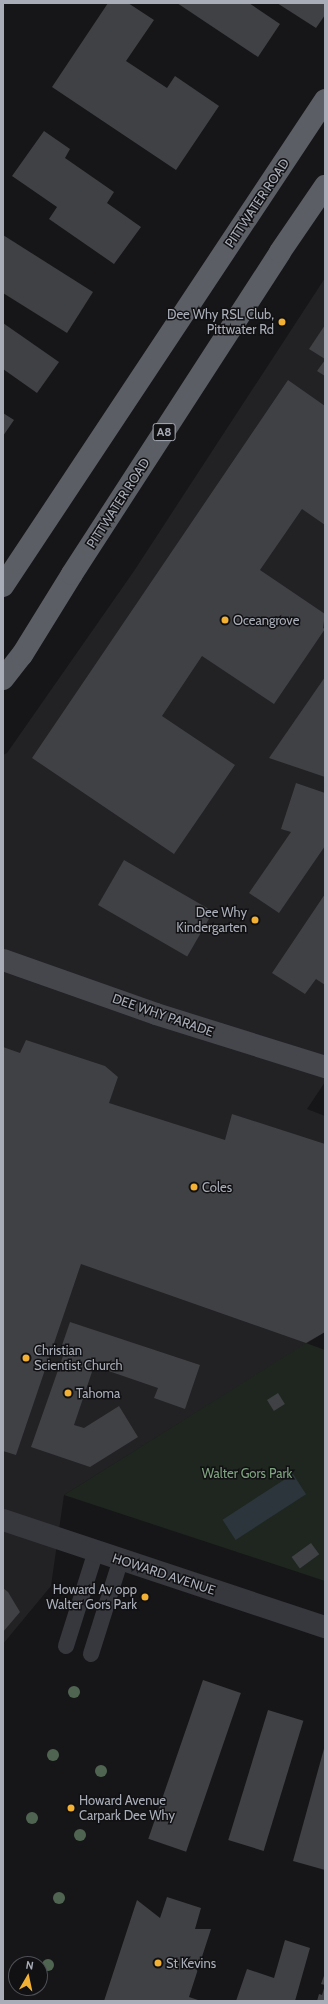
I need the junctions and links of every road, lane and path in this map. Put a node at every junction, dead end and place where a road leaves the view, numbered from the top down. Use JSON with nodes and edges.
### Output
{"nodes":[{"id":1,"x":325,"y":100,"type":"edge"},
{"id":2,"x":325,"y":186,"type":"edge"},
{"id":3,"x":3,"y":586,"type":"edge"},
{"id":4,"x":3,"y":678,"type":"edge"},
{"id":5,"x":3,"y":960,"type":"edge"},
{"id":6,"x":325,"y":1067,"type":"edge"},
{"id":7,"x":3,"y":1520,"type":"edge"},
{"id":8,"x":96,"y":1552,"type":"junction"},
{"id":9,"x":121,"y":1559,"type":"junction"},
{"id":10,"x":325,"y":1627,"type":"edge"},
{"id":11,"x":66,"y":1646,"type":"dead end"},
{"id":12,"x":90,"y":1654,"type":"dead end"}],
"edges":[{"from":1,"to":3,"type":"highway","name":"PITTWATER ROAD"},
{"from":2,"to":4,"type":"highway","name":"PITTWATER ROAD","number":"A8"},
{"from":5,"to":6,"type":"main road","name":"DEE WHY PARADE"},
{"from":7,"to":8,"type":"street","name":"HOWARD AVENUE"},
{"from":8,"to":9,"type":"street","name":"HOWARD AVENUE"},
{"from":8,"to":11,"type":"lane"},
{"from":9,"to":10,"type":"street","name":"HOWARD AVENUE"},
{"from":9,"to":12,"type":"lane"}]}
